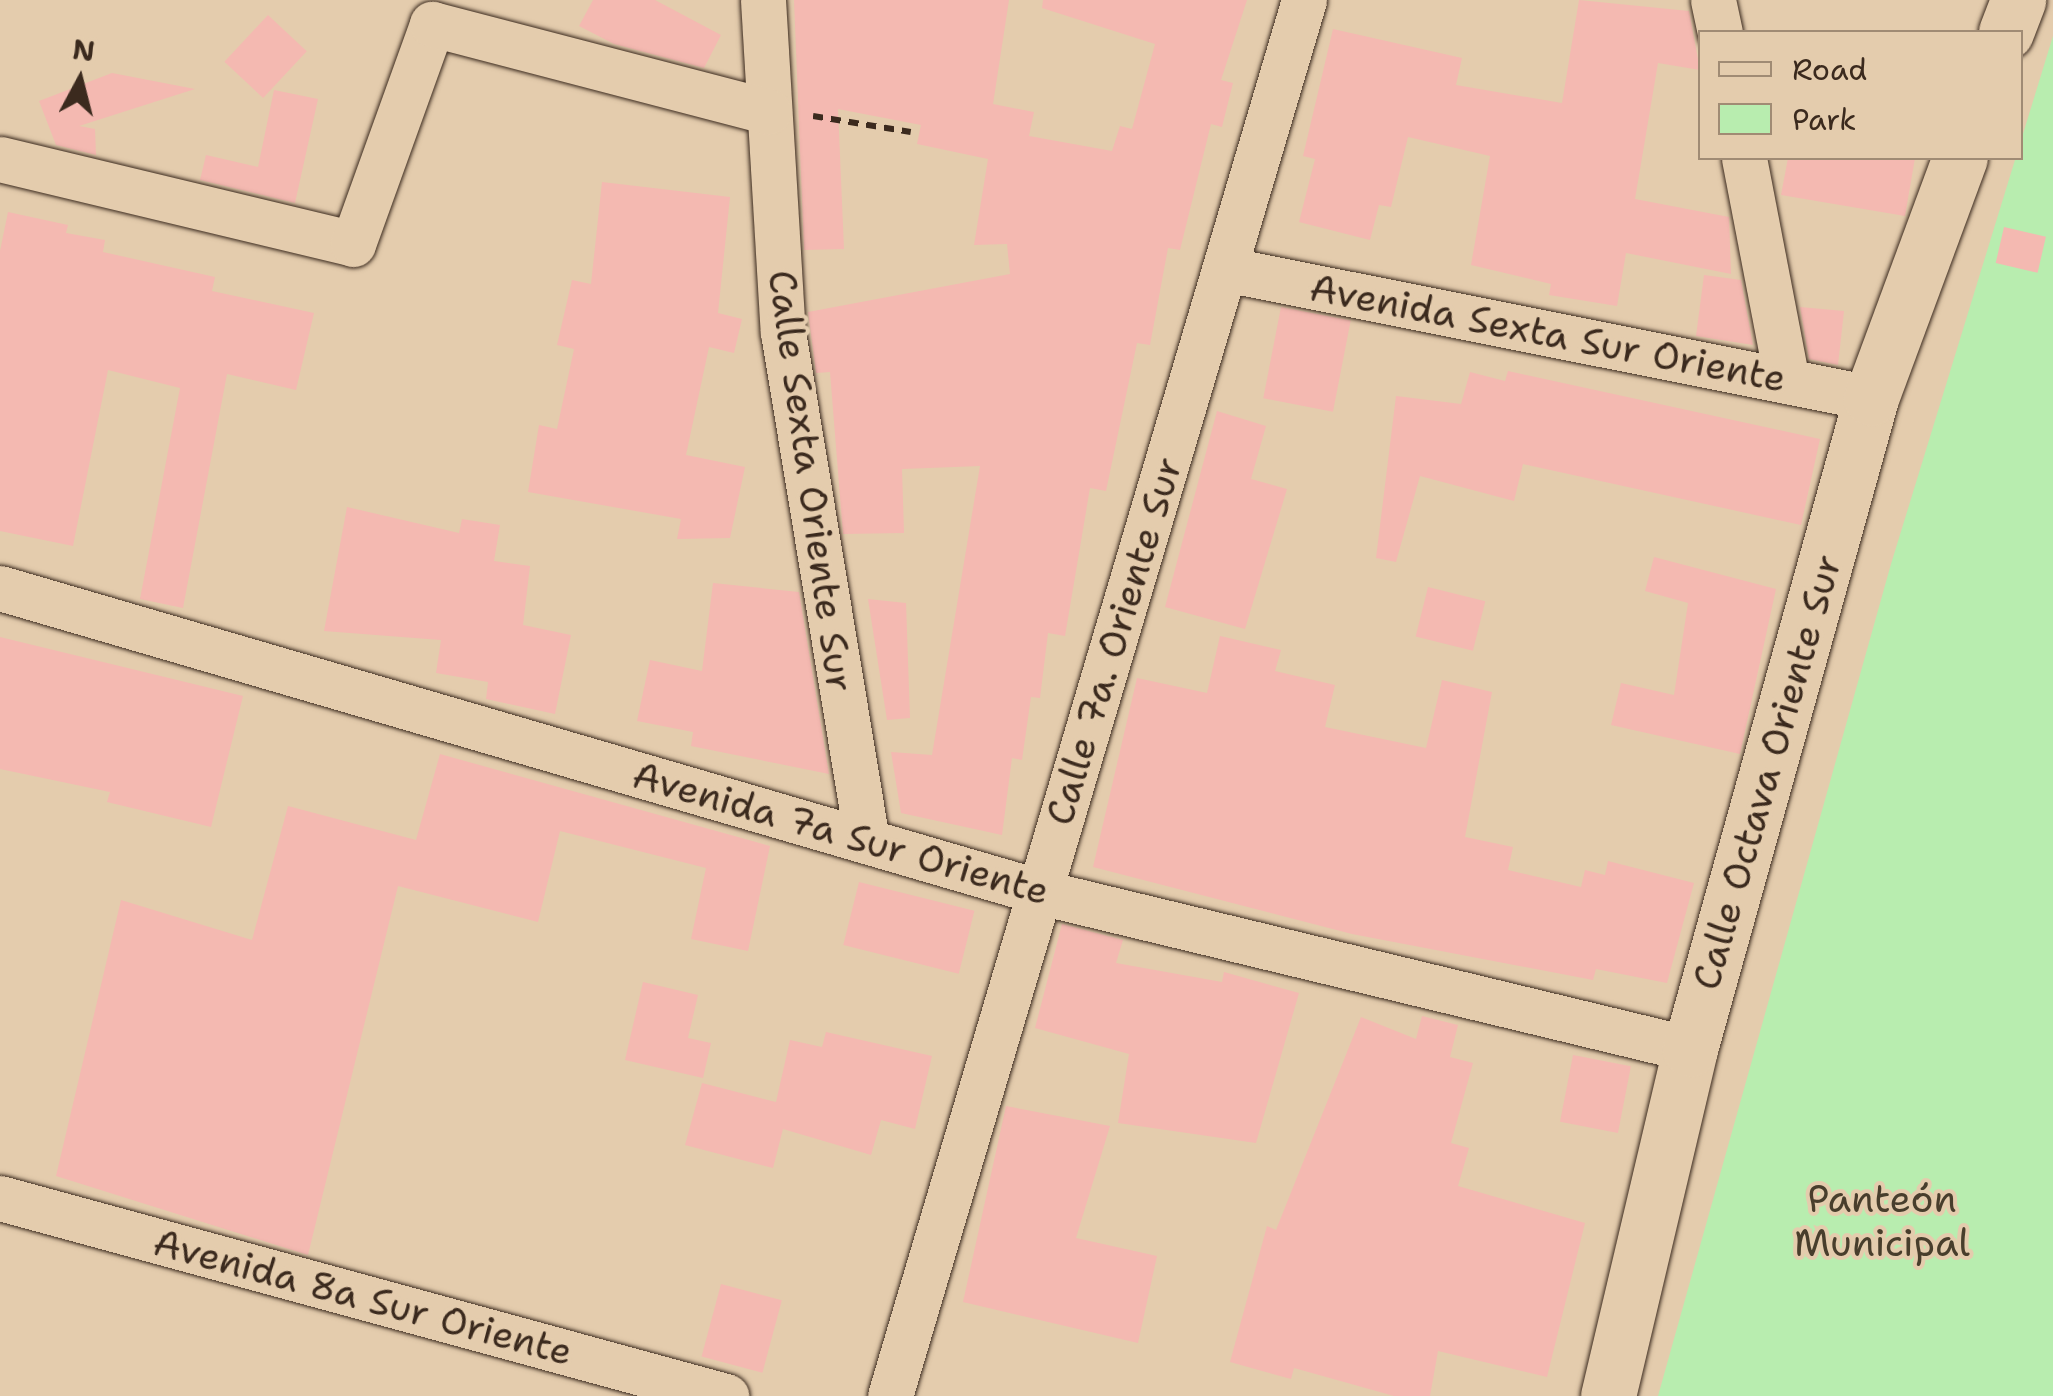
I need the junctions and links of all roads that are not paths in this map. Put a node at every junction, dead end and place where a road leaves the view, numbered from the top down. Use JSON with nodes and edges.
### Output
{"nodes":[{"id":1,"x":763,"y":0,"type":"edge"},
{"id":2,"x":1304,"y":0,"type":"edge"},
{"id":3,"x":1714,"y":0,"type":"edge"},
{"id":4,"x":2018,"y":0,"type":"edge"},
{"id":5,"x":1720,"y":30,"type":"edge"},
{"id":6,"x":2007,"y":30,"type":"edge"},
{"id":7,"x":769,"y":112,"type":"junction"},
{"id":8,"x":0,"y":158,"type":"edge"},
{"id":9,"x":1744,"y":160,"type":"edge"},
{"id":10,"x":1959,"y":160,"type":"edge"},
{"id":11,"x":1225,"y":269,"type":"junction"},
{"id":12,"x":1788,"y":381,"type":"junction"},
{"id":13,"x":1871,"y":398,"type":"junction"},
{"id":14,"x":0,"y":588,"type":"edge"},
{"id":15,"x":867,"y":841,"type":"junction"},
{"id":16,"x":1040,"y":892,"type":"junction"},
{"id":17,"x":1690,"y":1049,"type":"junction"},
{"id":18,"x":0,"y":1198,"type":"edge"},
{"id":19,"x":726,"y":1396,"type":"edge"},
{"id":20,"x":890,"y":1396,"type":"edge"},
{"id":21,"x":1608,"y":1396,"type":"edge"}],
"edges":[{"from":1,"to":7,"type":"street","name":"Calle Sexta Oriente Sur"},
{"from":2,"to":11,"type":"street","name":"Calle 7a. Oriente Sur"},
{"from":3,"to":5,"type":"street"},
{"from":4,"to":6,"type":"street"},
{"from":7,"to":8,"type":"street"},
{"from":7,"to":15,"type":"street","name":"Calle Sexta Oriente Sur"},
{"from":9,"to":12,"type":"street"},
{"from":10,"to":13,"type":"street","name":"Calle Octava Oriente Sur"},
{"from":11,"to":12,"type":"street","name":"Avenida Sexta Sur Oriente"},
{"from":11,"to":16,"type":"street","name":"Calle 7a. Oriente Sur"},
{"from":12,"to":13,"type":"street","name":"Avenida Sexta Sur Oriente"},
{"from":13,"to":17,"type":"street","name":"Calle Octava Oriente Sur"},
{"from":14,"to":15,"type":"street","name":"Avenida 7a Sur Oriente"},
{"from":15,"to":16,"type":"street","name":"Avenida 7a Sur Oriente"},
{"from":16,"to":17,"type":"street","name":"Avenida 7a Sur Oriente"},
{"from":16,"to":20,"type":"street","name":"Calle 7a. Oriente Sur"},
{"from":17,"to":21,"type":"street","name":"Calle Octava Oriente Sur"},
{"from":18,"to":19,"type":"street","name":"Avenida 8a Sur Oriente"}]}
